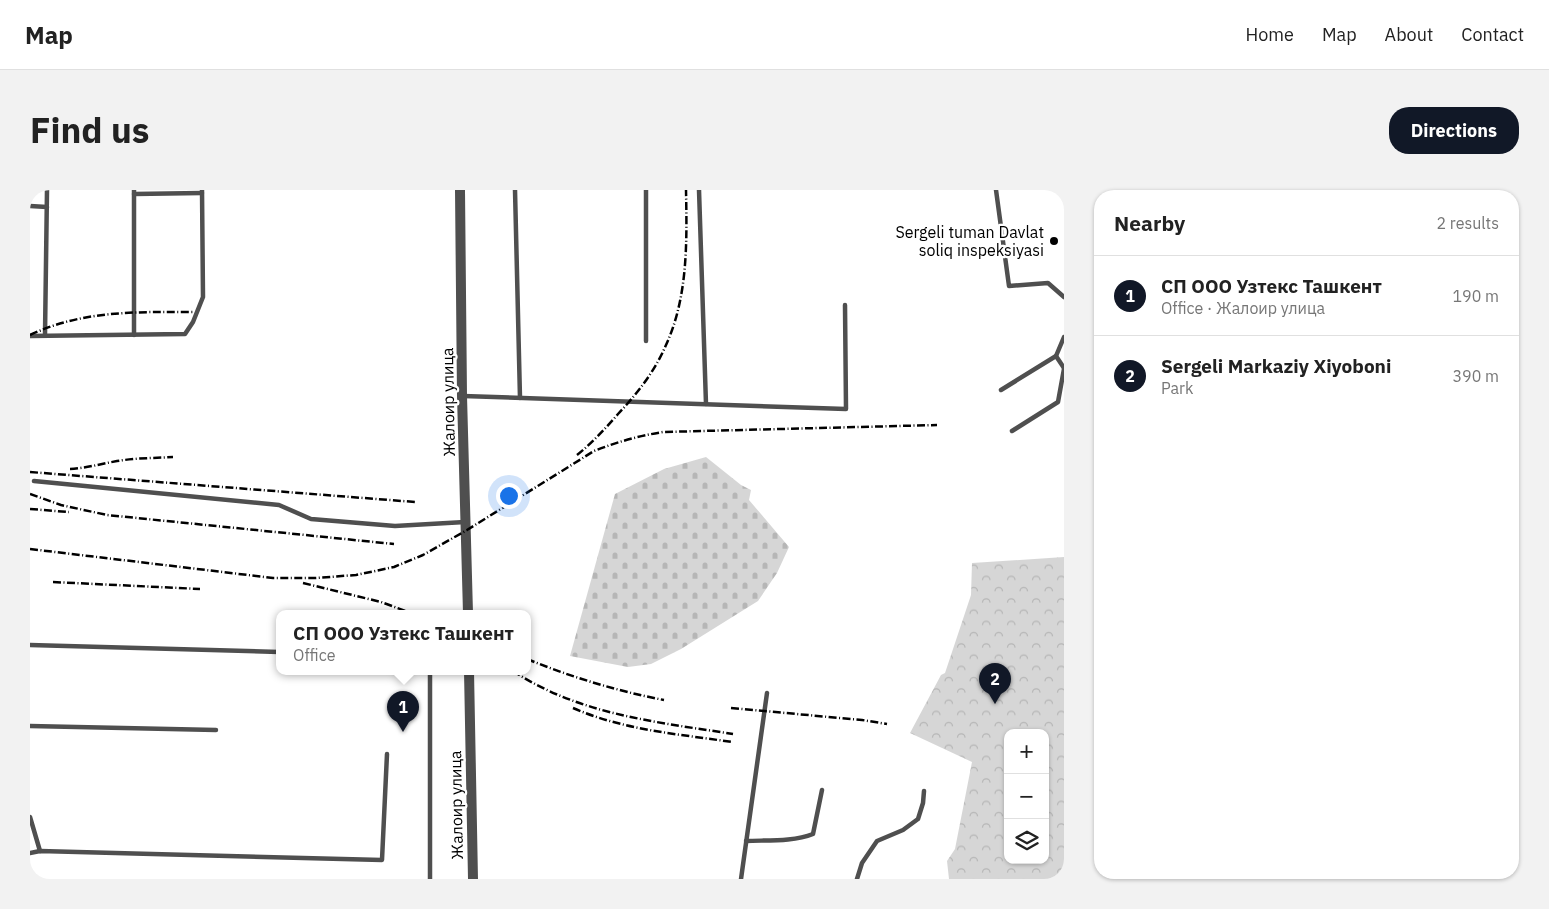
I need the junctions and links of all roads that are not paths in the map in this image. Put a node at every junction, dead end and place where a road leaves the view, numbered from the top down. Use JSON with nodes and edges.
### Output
{"nodes":[{"id":1,"x":47,"y":190,"type":"edge"},
{"id":2,"x":460,"y":190,"type":"edge"},
{"id":3,"x":515,"y":190,"type":"edge"},
{"id":4,"x":646,"y":190,"type":"edge"},
{"id":5,"x":699,"y":190,"type":"edge"},
{"id":6,"x":996,"y":190,"type":"edge"},
{"id":7,"x":202,"y":191,"type":"edge"},
{"id":8,"x":134,"y":192,"type":"edge"},
{"id":9,"x":30,"y":206,"type":"edge"},
{"id":10,"x":47,"y":207,"type":"junction"},
{"id":11,"x":1064,"y":297,"type":"edge"},
{"id":12,"x":845,"y":305,"type":"dead end"},
{"id":13,"x":134,"y":334,"type":"junction"},
{"id":14,"x":45,"y":335,"type":"junction"},
{"id":15,"x":30,"y":336,"type":"edge"},
{"id":16,"x":1064,"y":338,"type":"edge"},
{"id":17,"x":646,"y":340,"type":"dead end"},
{"id":18,"x":1056,"y":356,"type":"junction"},
{"id":19,"x":1064,"y":368,"type":"edge"},
{"id":20,"x":1001,"y":390,"type":"dead end"},
{"id":21,"x":462,"y":396,"type":"junction"},
{"id":22,"x":520,"y":398,"type":"junction"},
{"id":23,"x":706,"y":404,"type":"junction"},
{"id":24,"x":1012,"y":431,"type":"dead end"},
{"id":25,"x":34,"y":481,"type":"dead end"},
{"id":26,"x":466,"y":522,"type":"junction"},
{"id":27,"x":468,"y":610,"type":"edge"},
{"id":28,"x":30,"y":645,"type":"edge"},
{"id":29,"x":276,"y":652,"type":"edge"},
{"id":30,"x":430,"y":675,"type":"edge"},
{"id":31,"x":469,"y":675,"type":"edge"},
{"id":32,"x":767,"y":693,"type":"dead end"},
{"id":33,"x":30,"y":726,"type":"edge"},
{"id":34,"x":216,"y":730,"type":"dead end"},
{"id":35,"x":386,"y":754,"type":"dead end"},
{"id":36,"x":822,"y":790,"type":"dead end"},
{"id":37,"x":924,"y":791,"type":"dead end"},
{"id":38,"x":30,"y":817,"type":"edge"},
{"id":39,"x":746,"y":841,"type":"junction"},
{"id":40,"x":40,"y":851,"type":"junction"},
{"id":41,"x":30,"y":853,"type":"edge"},
{"id":42,"x":430,"y":879,"type":"edge"},
{"id":43,"x":472,"y":879,"type":"edge"},
{"id":44,"x":741,"y":879,"type":"edge"},
{"id":45,"x":857,"y":879,"type":"edge"}],
"edges":[{"from":1,"to":10,"type":"lane"},
{"from":2,"to":21,"type":"street","name":"Жалоир улица"},
{"from":3,"to":22,"type":"lane"},
{"from":4,"to":17,"type":"lane"},
{"from":5,"to":23,"type":"lane"},
{"from":6,"to":11,"type":"lane"},
{"from":7,"to":8,"type":"lane"},
{"from":7,"to":13,"type":"lane"},
{"from":8,"to":13,"type":"lane"},
{"from":9,"to":10,"type":"lane"},
{"from":10,"to":14,"type":"lane"},
{"from":12,"to":23,"type":"lane"},
{"from":13,"to":14,"type":"lane"},
{"from":14,"to":15,"type":"lane"},
{"from":16,"to":18,"type":"lane"},
{"from":18,"to":19,"type":"lane"},
{"from":18,"to":20,"type":"lane"},
{"from":19,"to":24,"type":"lane"},
{"from":21,"to":22,"type":"lane"},
{"from":21,"to":26,"type":"street","name":"Жалоир улица"},
{"from":22,"to":23,"type":"lane"},
{"from":25,"to":26,"type":"lane"},
{"from":26,"to":27,"type":"street","name":"Жалоир улица"},
{"from":28,"to":29,"type":"lane"},
{"from":30,"to":42,"type":"lane"},
{"from":31,"to":43,"type":"street","name":"Жалоир улица"},
{"from":32,"to":39,"type":"lane"},
{"from":33,"to":34,"type":"lane"},
{"from":35,"to":40,"type":"lane"},
{"from":36,"to":39,"type":"lane"},
{"from":37,"to":45,"type":"lane"},
{"from":38,"to":40,"type":"lane"},
{"from":39,"to":44,"type":"lane"},
{"from":40,"to":41,"type":"lane"}]}
